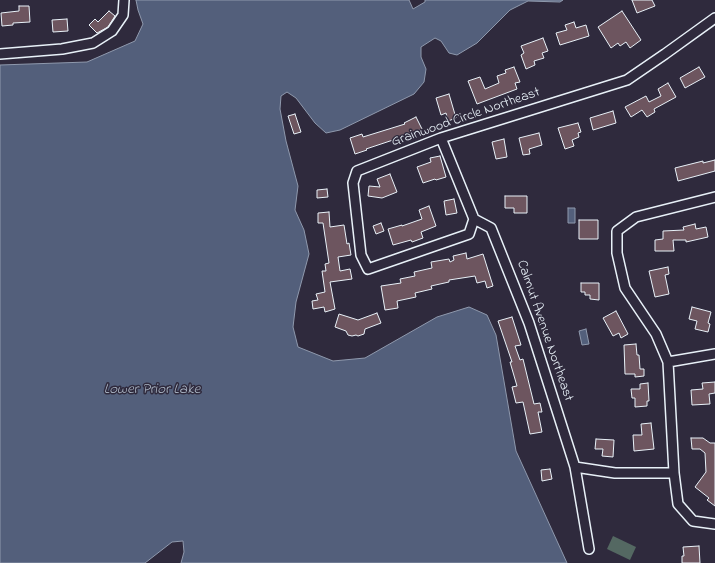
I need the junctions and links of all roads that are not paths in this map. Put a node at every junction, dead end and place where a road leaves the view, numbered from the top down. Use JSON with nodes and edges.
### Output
{"nodes":[{"id":1,"x":124,"y":0,"type":"edge"},
{"id":2,"x":715,"y":18,"type":"edge"},
{"id":3,"x":0,"y":54,"type":"edge"},
{"id":4,"x":441,"y":138,"type":"junction"},
{"id":5,"x":715,"y":197,"type":"edge"},
{"id":6,"x":474,"y":219,"type":"junction"},
{"id":7,"x":715,"y":354,"type":"edge"},
{"id":8,"x":668,"y":362,"type":"junction"},
{"id":9,"x":575,"y":467,"type":"junction"},
{"id":10,"x":674,"y":473,"type":"junction"},
{"id":11,"x":715,"y":524,"type":"edge"},
{"id":12,"x":589,"y":549,"type":"dead end"}],
"edges":[{"from":1,"to":3,"type":"street"},
{"from":2,"to":4,"type":"street","name":"Grainwood Circle Northeast"},
{"from":4,"to":6,"type":"street"},
{"from":4,"to":6,"type":"street","name":"Grainwood Circle Northeast"},
{"from":5,"to":8,"type":"street"},
{"from":6,"to":9,"type":"street","name":"Calmut Avenue Northeast"},
{"from":7,"to":8,"type":"street"},
{"from":8,"to":10,"type":"street"},
{"from":9,"to":10,"type":"street"},
{"from":9,"to":12,"type":"street","name":"Calmut Avenue Northeast"},
{"from":10,"to":11,"type":"street"}]}
